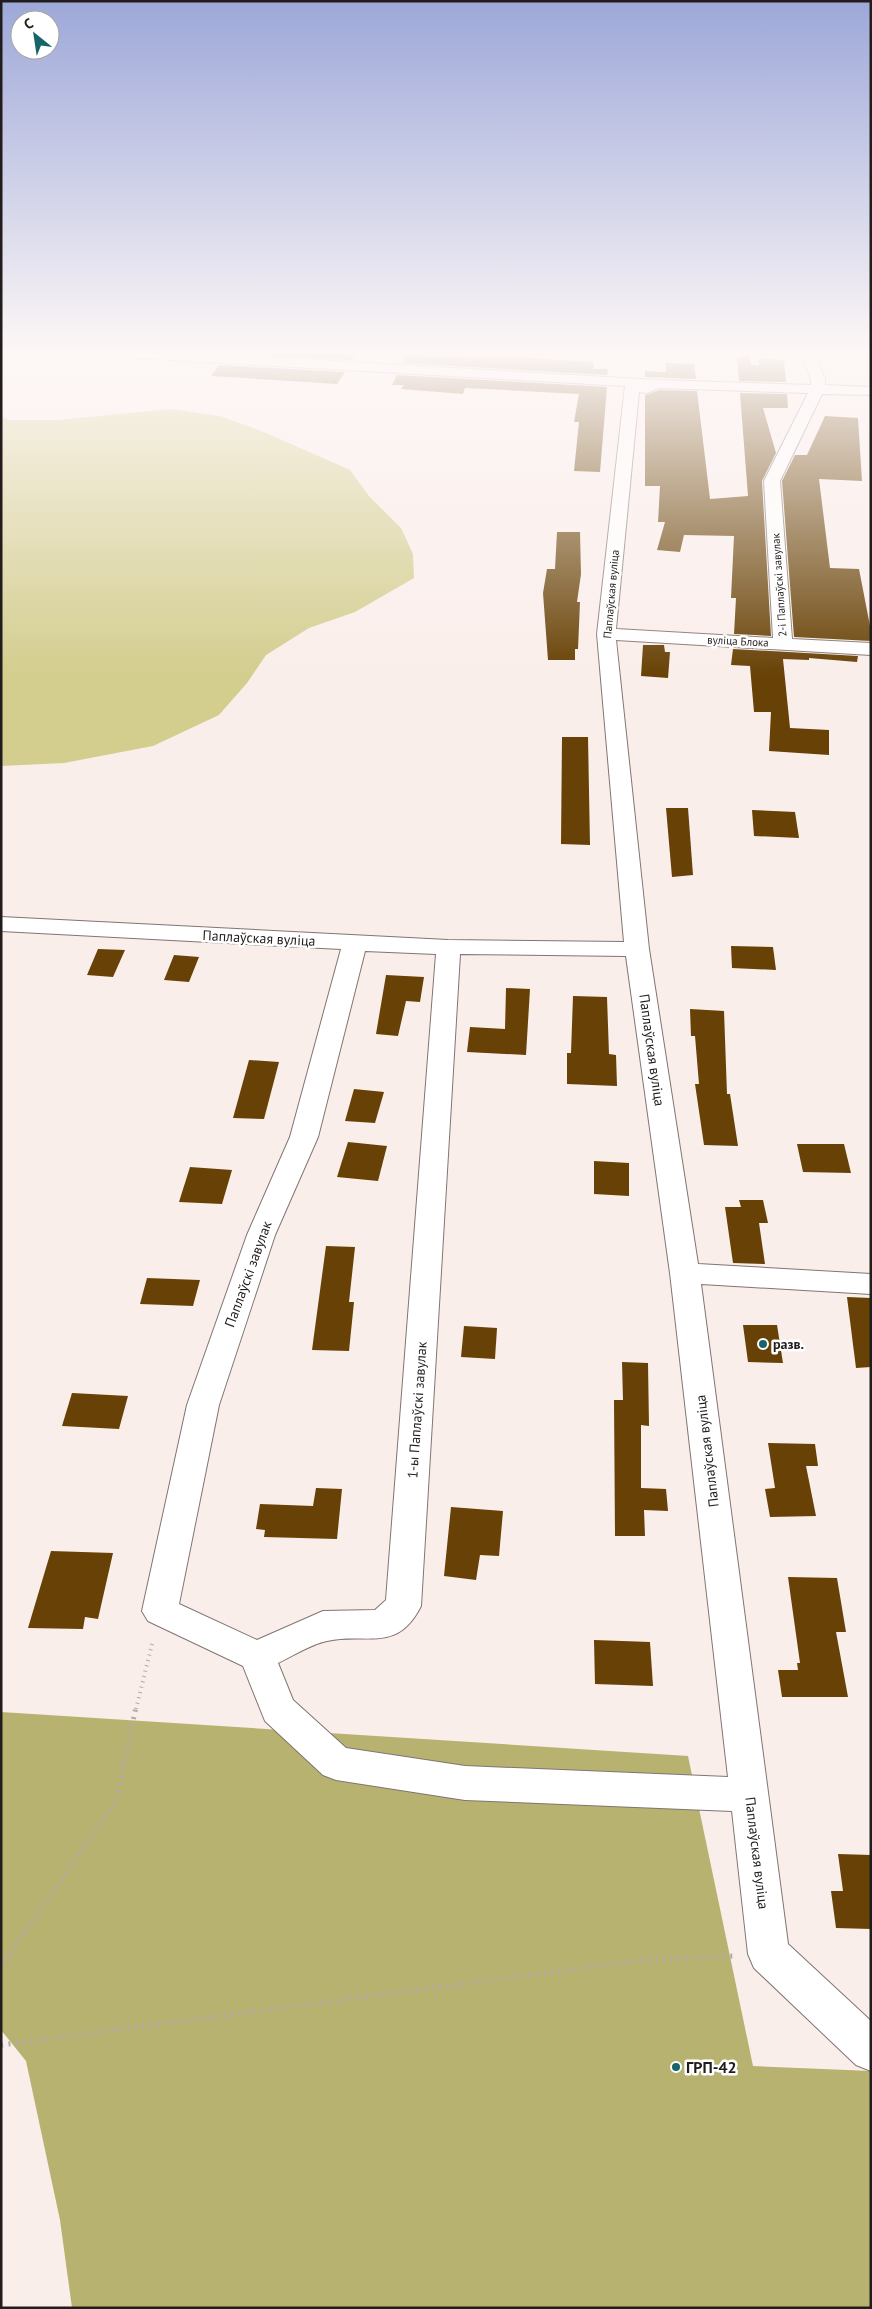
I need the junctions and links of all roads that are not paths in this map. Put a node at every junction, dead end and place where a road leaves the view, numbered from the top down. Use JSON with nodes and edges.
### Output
{"nodes":[{"id":1,"x":624,"y":461,"type":"edge"},
{"id":2,"x":782,"y":461,"type":"edge"},
{"id":3,"x":606,"y":634,"type":"junction"},
{"id":4,"x":783,"y":643,"type":"junction"},
{"id":5,"x":871,"y":649,"type":"edge"},
{"id":6,"x":1,"y":924,"type":"edge"},
{"id":7,"x":355,"y":943,"type":"junction"},
{"id":8,"x":448,"y":946,"type":"junction"},
{"id":9,"x":637,"y":949,"type":"junction"},
{"id":10,"x":685,"y":1273,"type":"junction"},
{"id":11,"x":871,"y":1284,"type":"edge"},
{"id":12,"x":257,"y":1656,"type":"junction"},
{"id":13,"x":749,"y":1794,"type":"junction"},
{"id":14,"x":871,"y":2050,"type":"edge"}],
"edges":[{"from":1,"to":3,"type":"street","name":"Паплаўская вуліца"},
{"from":2,"to":4,"type":"street","name":"2-і Паплаўскі завулак"},
{"from":3,"to":4,"type":"street","name":"вуліца Блока"},
{"from":3,"to":9,"type":"street","name":"Паплаўская вуліца"},
{"from":4,"to":5,"type":"street","name":"вуліца Блока"},
{"from":6,"to":7,"type":"street","name":"Паплаўская вуліца"},
{"from":7,"to":8,"type":"street","name":"Паплаўская вуліца"},
{"from":7,"to":12,"type":"street","name":"Паплаўскі завулак"},
{"from":8,"to":9,"type":"street","name":"Паплаўская вуліца"},
{"from":8,"to":12,"type":"street","name":"1-ы Паплаўскі завулак"},
{"from":9,"to":10,"type":"street","name":"Паплаўская вуліца"},
{"from":10,"to":11,"type":"street"},
{"from":10,"to":13,"type":"street","name":"Паплаўская вуліца"},
{"from":12,"to":13,"type":"street"},
{"from":13,"to":14,"type":"street","name":"Паплаўская вуліца"}]}
